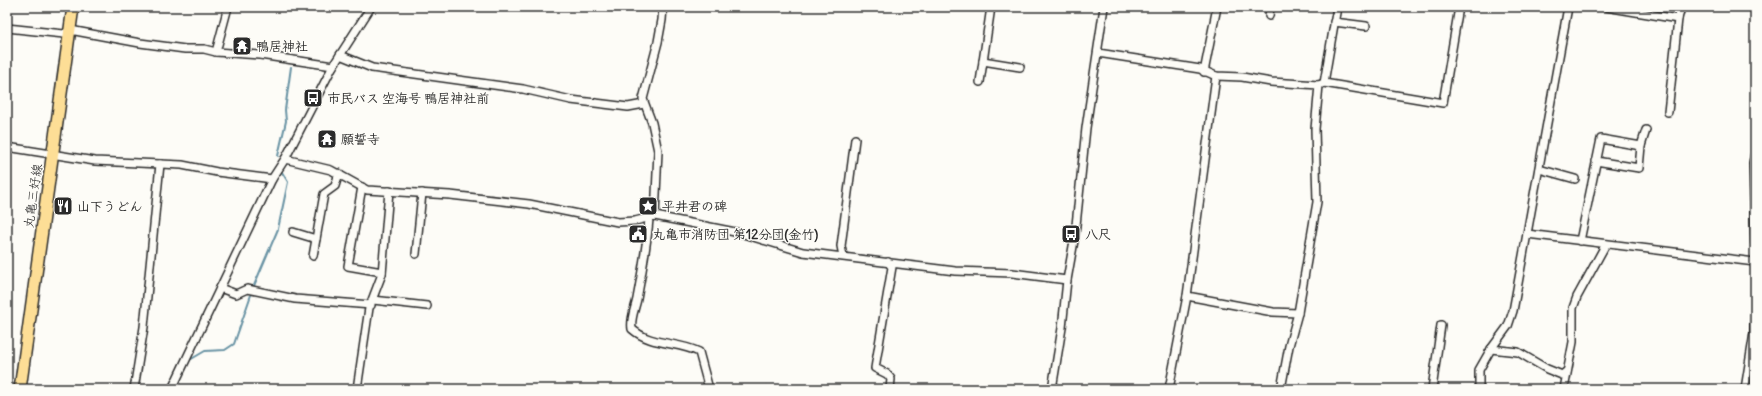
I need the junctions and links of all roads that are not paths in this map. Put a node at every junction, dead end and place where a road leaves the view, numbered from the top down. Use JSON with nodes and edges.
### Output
{"nodes":[{"id":1,"x":73,"y":7,"type":"edge"},
{"id":2,"x":228,"y":7,"type":"edge"},
{"id":3,"x":371,"y":7,"type":"edge"},
{"id":4,"x":663,"y":7,"type":"edge"},
{"id":5,"x":992,"y":7,"type":"edge"},
{"id":6,"x":1104,"y":7,"type":"edge"},
{"id":7,"x":1217,"y":7,"type":"edge"},
{"id":8,"x":1270,"y":7,"type":"edge"},
{"id":9,"x":1337,"y":7,"type":"edge"},
{"id":10,"x":1459,"y":7,"type":"edge"},
{"id":11,"x":1568,"y":7,"type":"edge"},
{"id":12,"x":1606,"y":7,"type":"edge"},
{"id":13,"x":1681,"y":7,"type":"edge"},
{"id":14,"x":1269,"y":16,"type":"dead end"},
{"id":15,"x":1678,"y":19,"type":"junction"},
{"id":16,"x":1334,"y":22,"type":"junction"},
{"id":17,"x":1366,"y":26,"type":"dead end"},
{"id":18,"x":7,"y":28,"type":"edge"},
{"id":19,"x":70,"y":30,"type":"junction"},
{"id":20,"x":216,"y":52,"type":"junction"},
{"id":21,"x":1098,"y":53,"type":"junction"},
{"id":22,"x":340,"y":55,"type":"junction"},
{"id":23,"x":983,"y":61,"type":"junction"},
{"id":24,"x":333,"y":66,"type":"junction"},
{"id":25,"x":1020,"y":67,"type":"dead end"},
{"id":26,"x":1204,"y":72,"type":"junction"},
{"id":27,"x":1216,"y":76,"type":"junction"},
{"id":28,"x":980,"y":82,"type":"dead end"},
{"id":29,"x":1321,"y":84,"type":"junction"},
{"id":30,"x":644,"y":104,"type":"junction"},
{"id":31,"x":1668,"y":112,"type":"dead end"},
{"id":32,"x":1646,"y":130,"type":"dead end"},
{"id":33,"x":854,"y":138,"type":"dead end"},
{"id":34,"x":1641,"y":146,"type":"junction"},
{"id":35,"x":7,"y":147,"type":"edge"},
{"id":36,"x":1755,"y":153,"type":"edge"},
{"id":37,"x":52,"y":155,"type":"junction"},
{"id":38,"x":285,"y":159,"type":"junction"},
{"id":39,"x":1596,"y":162,"type":"junction"},
{"id":40,"x":160,"y":164,"type":"junction"},
{"id":41,"x":1539,"y":169,"type":"junction"},
{"id":42,"x":339,"y":174,"type":"junction"},
{"id":43,"x":272,"y":179,"type":"junction"},
{"id":44,"x":1575,"y":179,"type":"dead end"},
{"id":45,"x":362,"y":187,"type":"junction"},
{"id":46,"x":389,"y":191,"type":"junction"},
{"id":47,"x":422,"y":194,"type":"junction"},
{"id":48,"x":652,"y":218,"type":"junction"},
{"id":49,"x":293,"y":232,"type":"dead end"},
{"id":50,"x":1527,"y":234,"type":"junction"},
{"id":51,"x":316,"y":239,"type":"junction"},
{"id":52,"x":1580,"y":241,"type":"junction"},
{"id":53,"x":1755,"y":242,"type":"edge"},
{"id":54,"x":1606,"y":244,"type":"junction"},
{"id":55,"x":416,"y":254,"type":"dead end"},
{"id":56,"x":313,"y":256,"type":"dead end"},
{"id":57,"x":843,"y":256,"type":"junction"},
{"id":58,"x":888,"y":262,"type":"junction"},
{"id":59,"x":1755,"y":262,"type":"edge"},
{"id":60,"x":382,"y":272,"type":"junction"},
{"id":61,"x":1067,"y":280,"type":"junction"},
{"id":62,"x":220,"y":288,"type":"junction"},
{"id":63,"x":1187,"y":296,"type":"junction"},
{"id":64,"x":1755,"y":299,"type":"edge"},
{"id":65,"x":372,"y":302,"type":"junction"},
{"id":66,"x":427,"y":306,"type":"dead end"},
{"id":67,"x":1298,"y":313,"type":"junction"},
{"id":68,"x":1441,"y":325,"type":"dead end"},
{"id":69,"x":1491,"y":349,"type":"junction"},
{"id":70,"x":1567,"y":371,"type":"junction"},
{"id":71,"x":20,"y":389,"type":"edge"},
{"id":72,"x":134,"y":389,"type":"edge"},
{"id":73,"x":172,"y":389,"type":"edge"},
{"id":74,"x":357,"y":389,"type":"edge"},
{"id":75,"x":709,"y":389,"type":"edge"},
{"id":76,"x":890,"y":389,"type":"edge"},
{"id":77,"x":1052,"y":389,"type":"edge"},
{"id":78,"x":1168,"y":389,"type":"edge"},
{"id":79,"x":1281,"y":389,"type":"edge"},
{"id":80,"x":1432,"y":389,"type":"edge"},
{"id":81,"x":1479,"y":389,"type":"edge"},
{"id":82,"x":1564,"y":389,"type":"edge"},
{"id":83,"x":1745,"y":389,"type":"edge"}],
"edges":[{"from":1,"to":19,"type":"main road","name":"丸亀三好線"},
{"from":2,"to":20,"type":"street"},
{"from":3,"to":22,"type":"street"},
{"from":4,"to":30,"type":"street"},
{"from":5,"to":23,"type":"street"},
{"from":6,"to":21,"type":"street"},
{"from":7,"to":26,"type":"street"},
{"from":8,"to":14,"type":"street"},
{"from":9,"to":16,"type":"street"},
{"from":10,"to":29,"type":"street"},
{"from":11,"to":41,"type":"street"},
{"from":12,"to":15,"type":"street"},
{"from":13,"to":15,"type":"street"},
{"from":15,"to":31,"type":"street"},
{"from":16,"to":17,"type":"street"},
{"from":16,"to":29,"type":"street"},
{"from":18,"to":19,"type":"street"},
{"from":19,"to":20,"type":"street"},
{"from":19,"to":37,"type":"main road","name":"丸亀三好線"},
{"from":20,"to":24,"type":"street"},
{"from":21,"to":26,"type":"street"},
{"from":21,"to":61,"type":"street"},
{"from":22,"to":24,"type":"street"},
{"from":22,"to":30,"type":"street"},
{"from":23,"to":25,"type":"street"},
{"from":23,"to":28,"type":"street"},
{"from":24,"to":38,"type":"street"},
{"from":26,"to":27,"type":"street"},
{"from":27,"to":29,"type":"street"},
{"from":27,"to":63,"type":"street"},
{"from":29,"to":67,"type":"street"},
{"from":30,"to":48,"type":"street"},
{"from":32,"to":34,"type":"street"},
{"from":33,"to":57,"type":"street"},
{"from":34,"to":39,"type":"street"},
{"from":34,"to":39,"type":"street"},
{"from":35,"to":37,"type":"street"},
{"from":36,"to":53,"type":"street"},
{"from":37,"to":40,"type":"street"},
{"from":37,"to":71,"type":"main road","name":"丸亀三好線"},
{"from":38,"to":42,"type":"street"},
{"from":38,"to":43,"type":"street"},
{"from":39,"to":52,"type":"street"},
{"from":40,"to":43,"type":"street"},
{"from":40,"to":72,"type":"street"},
{"from":41,"to":44,"type":"street"},
{"from":41,"to":50,"type":"street"},
{"from":42,"to":45,"type":"street"},
{"from":42,"to":51,"type":"street"},
{"from":43,"to":62,"type":"street"},
{"from":45,"to":46,"type":"street"},
{"from":45,"to":60,"type":"street"},
{"from":46,"to":47,"type":"street"},
{"from":46,"to":60,"type":"street"},
{"from":47,"to":48,"type":"street"},
{"from":47,"to":55,"type":"street"},
{"from":48,"to":57,"type":"street"},
{"from":48,"to":75,"type":"street"},
{"from":49,"to":51,"type":"street"},
{"from":50,"to":52,"type":"street"},
{"from":50,"to":69,"type":"street"},
{"from":51,"to":56,"type":"street"},
{"from":52,"to":54,"type":"street"},
{"from":54,"to":59,"type":"street"},
{"from":54,"to":70,"type":"street"},
{"from":57,"to":58,"type":"street"},
{"from":58,"to":61,"type":"street"},
{"from":58,"to":76,"type":"street"},
{"from":60,"to":65,"type":"street"},
{"from":61,"to":77,"type":"street"},
{"from":62,"to":65,"type":"street"},
{"from":62,"to":73,"type":"street"},
{"from":63,"to":67,"type":"street"},
{"from":63,"to":78,"type":"street"},
{"from":64,"to":83,"type":"street"},
{"from":65,"to":66,"type":"street"},
{"from":65,"to":74,"type":"street"},
{"from":67,"to":79,"type":"street"},
{"from":68,"to":80,"type":"street"},
{"from":69,"to":70,"type":"street"},
{"from":69,"to":81,"type":"street"},
{"from":70,"to":82,"type":"street"}]}
